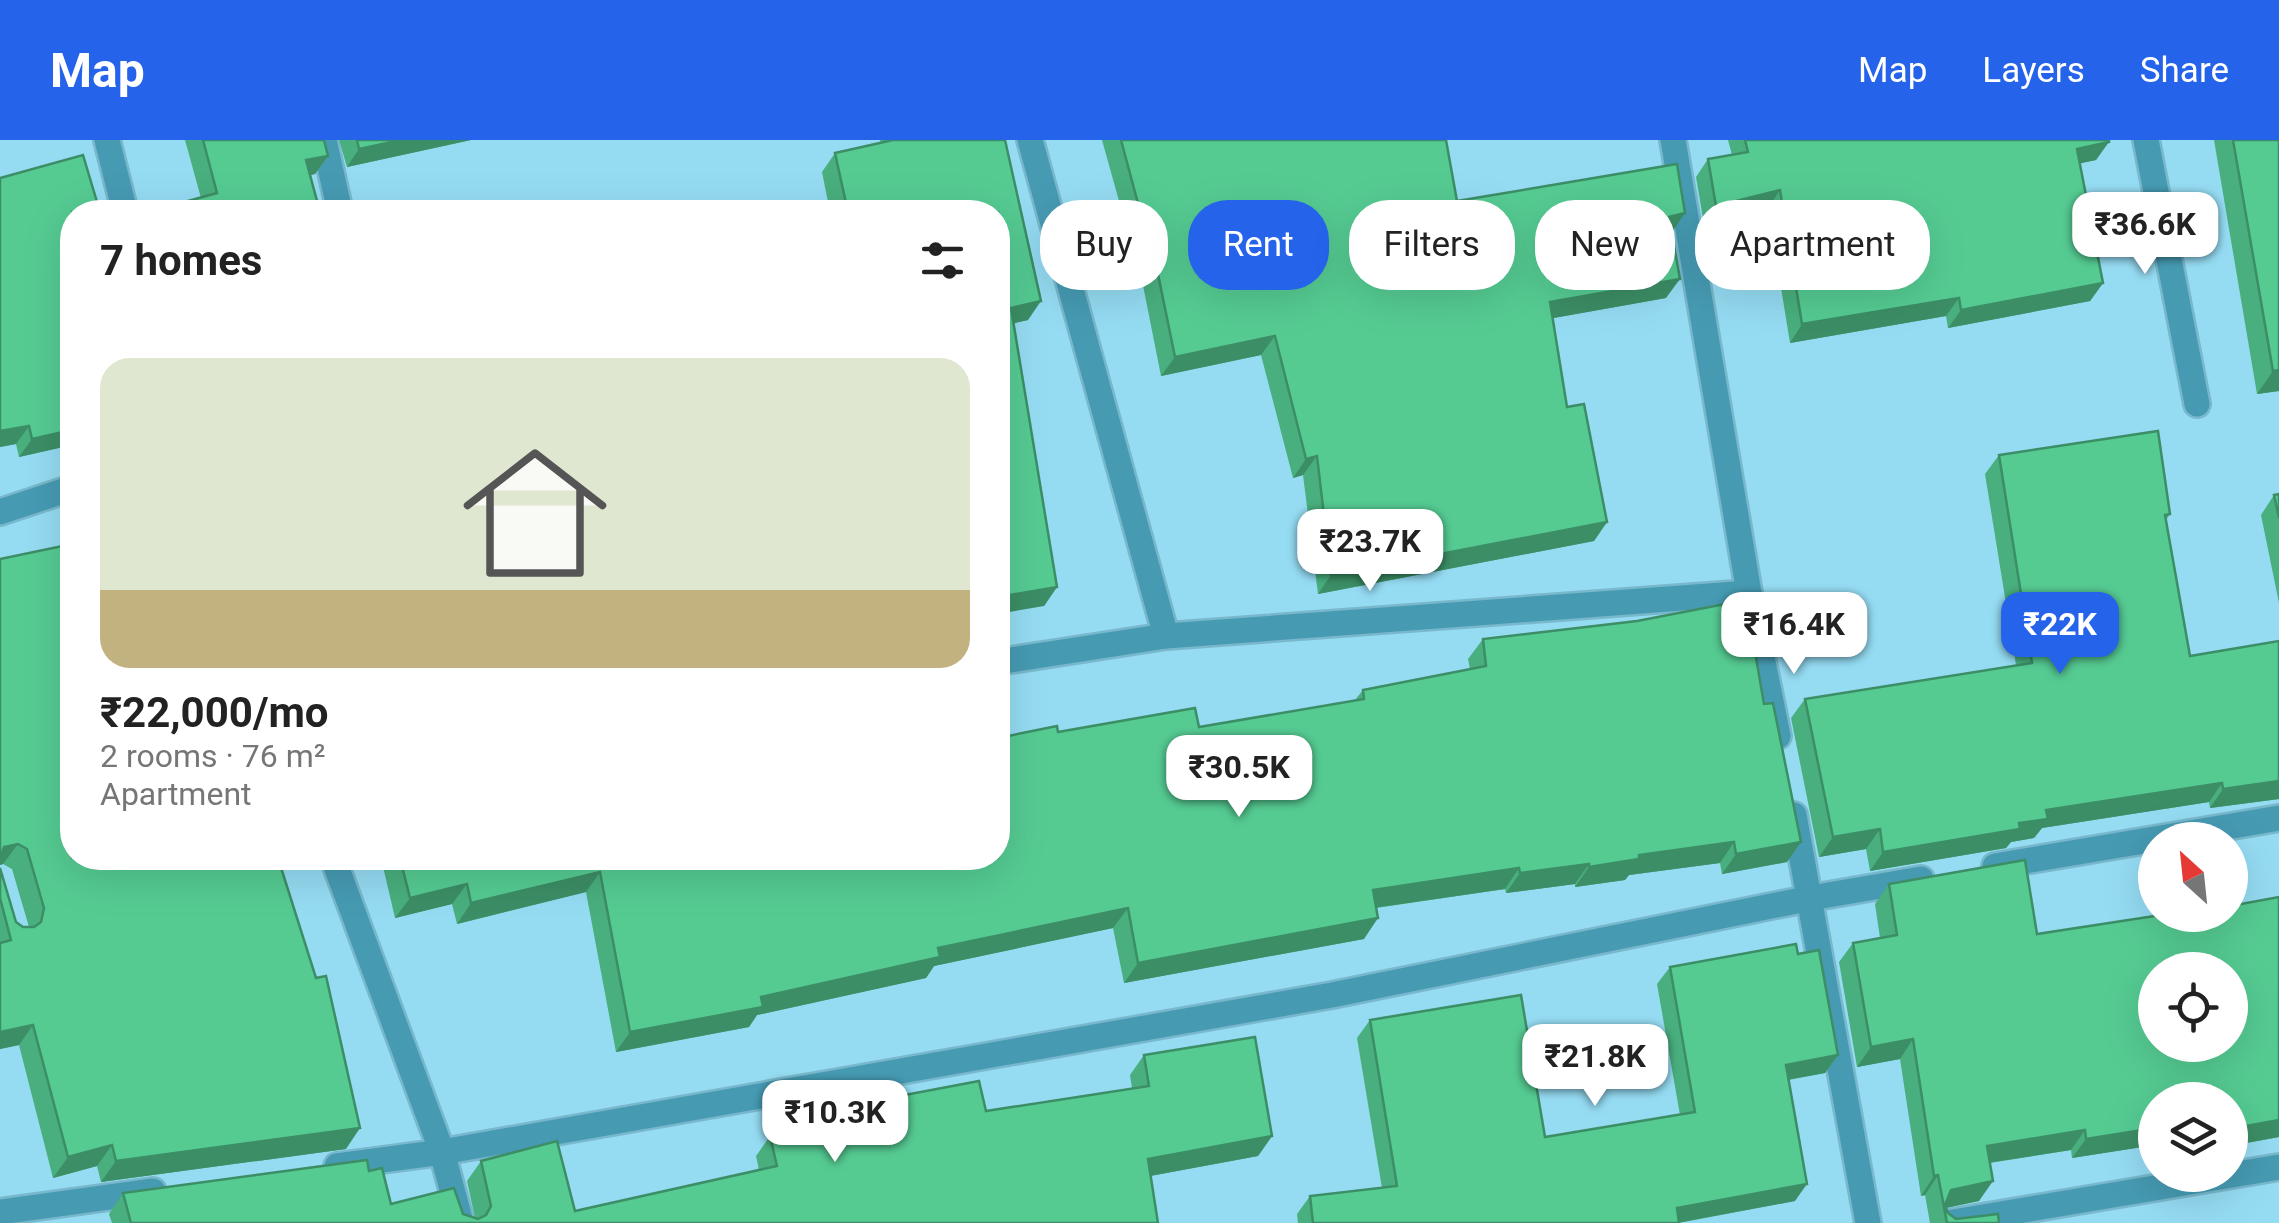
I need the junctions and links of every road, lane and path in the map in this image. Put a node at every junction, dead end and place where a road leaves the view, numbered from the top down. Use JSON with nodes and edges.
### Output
{"nodes":[{"id":1,"x":108,"y":140,"type":"edge"},
{"id":2,"x":324,"y":140,"type":"edge"},
{"id":3,"x":1030,"y":140,"type":"edge"},
{"id":4,"x":1673,"y":140,"type":"edge"},
{"id":5,"x":2146,"y":140,"type":"edge"},
{"id":6,"x":122,"y":200,"type":"edge"},
{"id":7,"x":337,"y":200,"type":"edge"},
{"id":8,"x":2198,"y":404,"type":"dead end"},
{"id":9,"x":60,"y":492,"type":"edge"},
{"id":10,"x":0,"y":512,"type":"edge"},
{"id":11,"x":1749,"y":594,"type":"junction"},
{"id":12,"x":1166,"y":636,"type":"junction"},
{"id":13,"x":1010,"y":660,"type":"edge"},
{"id":14,"x":2279,"y":818,"type":"edge"},
{"id":15,"x":337,"y":870,"type":"edge"},
{"id":16,"x":1811,"y":898,"type":"junction"},
{"id":17,"x":442,"y":1152,"type":"junction"},
{"id":18,"x":2279,"y":1167,"type":"edge"},
{"id":19,"x":309,"y":1170,"type":"edge"},
{"id":20,"x":176,"y":1188,"type":"edge"},
{"id":21,"x":0,"y":1212,"type":"edge"},
{"id":22,"x":461,"y":1223,"type":"edge"},
{"id":23,"x":1868,"y":1223,"type":"edge"},
{"id":24,"x":1947,"y":1223,"type":"edge"}],
"edges":[{"from":1,"to":6,"type":"street"},
{"from":2,"to":7,"type":"street"},
{"from":3,"to":12,"type":"street"},
{"from":4,"to":11,"type":"street"},
{"from":5,"to":8,"type":"street"},
{"from":9,"to":10,"type":"street"},
{"from":11,"to":12,"type":"street"},
{"from":11,"to":16,"type":"street"},
{"from":12,"to":13,"type":"street"},
{"from":14,"to":16,"type":"street"},
{"from":15,"to":17,"type":"street"},
{"from":16,"to":17,"type":"street"},
{"from":16,"to":23,"type":"street"},
{"from":17,"to":19,"type":"street"},
{"from":17,"to":22,"type":"street"},
{"from":18,"to":24,"type":"street"},
{"from":20,"to":21,"type":"street"}]}
